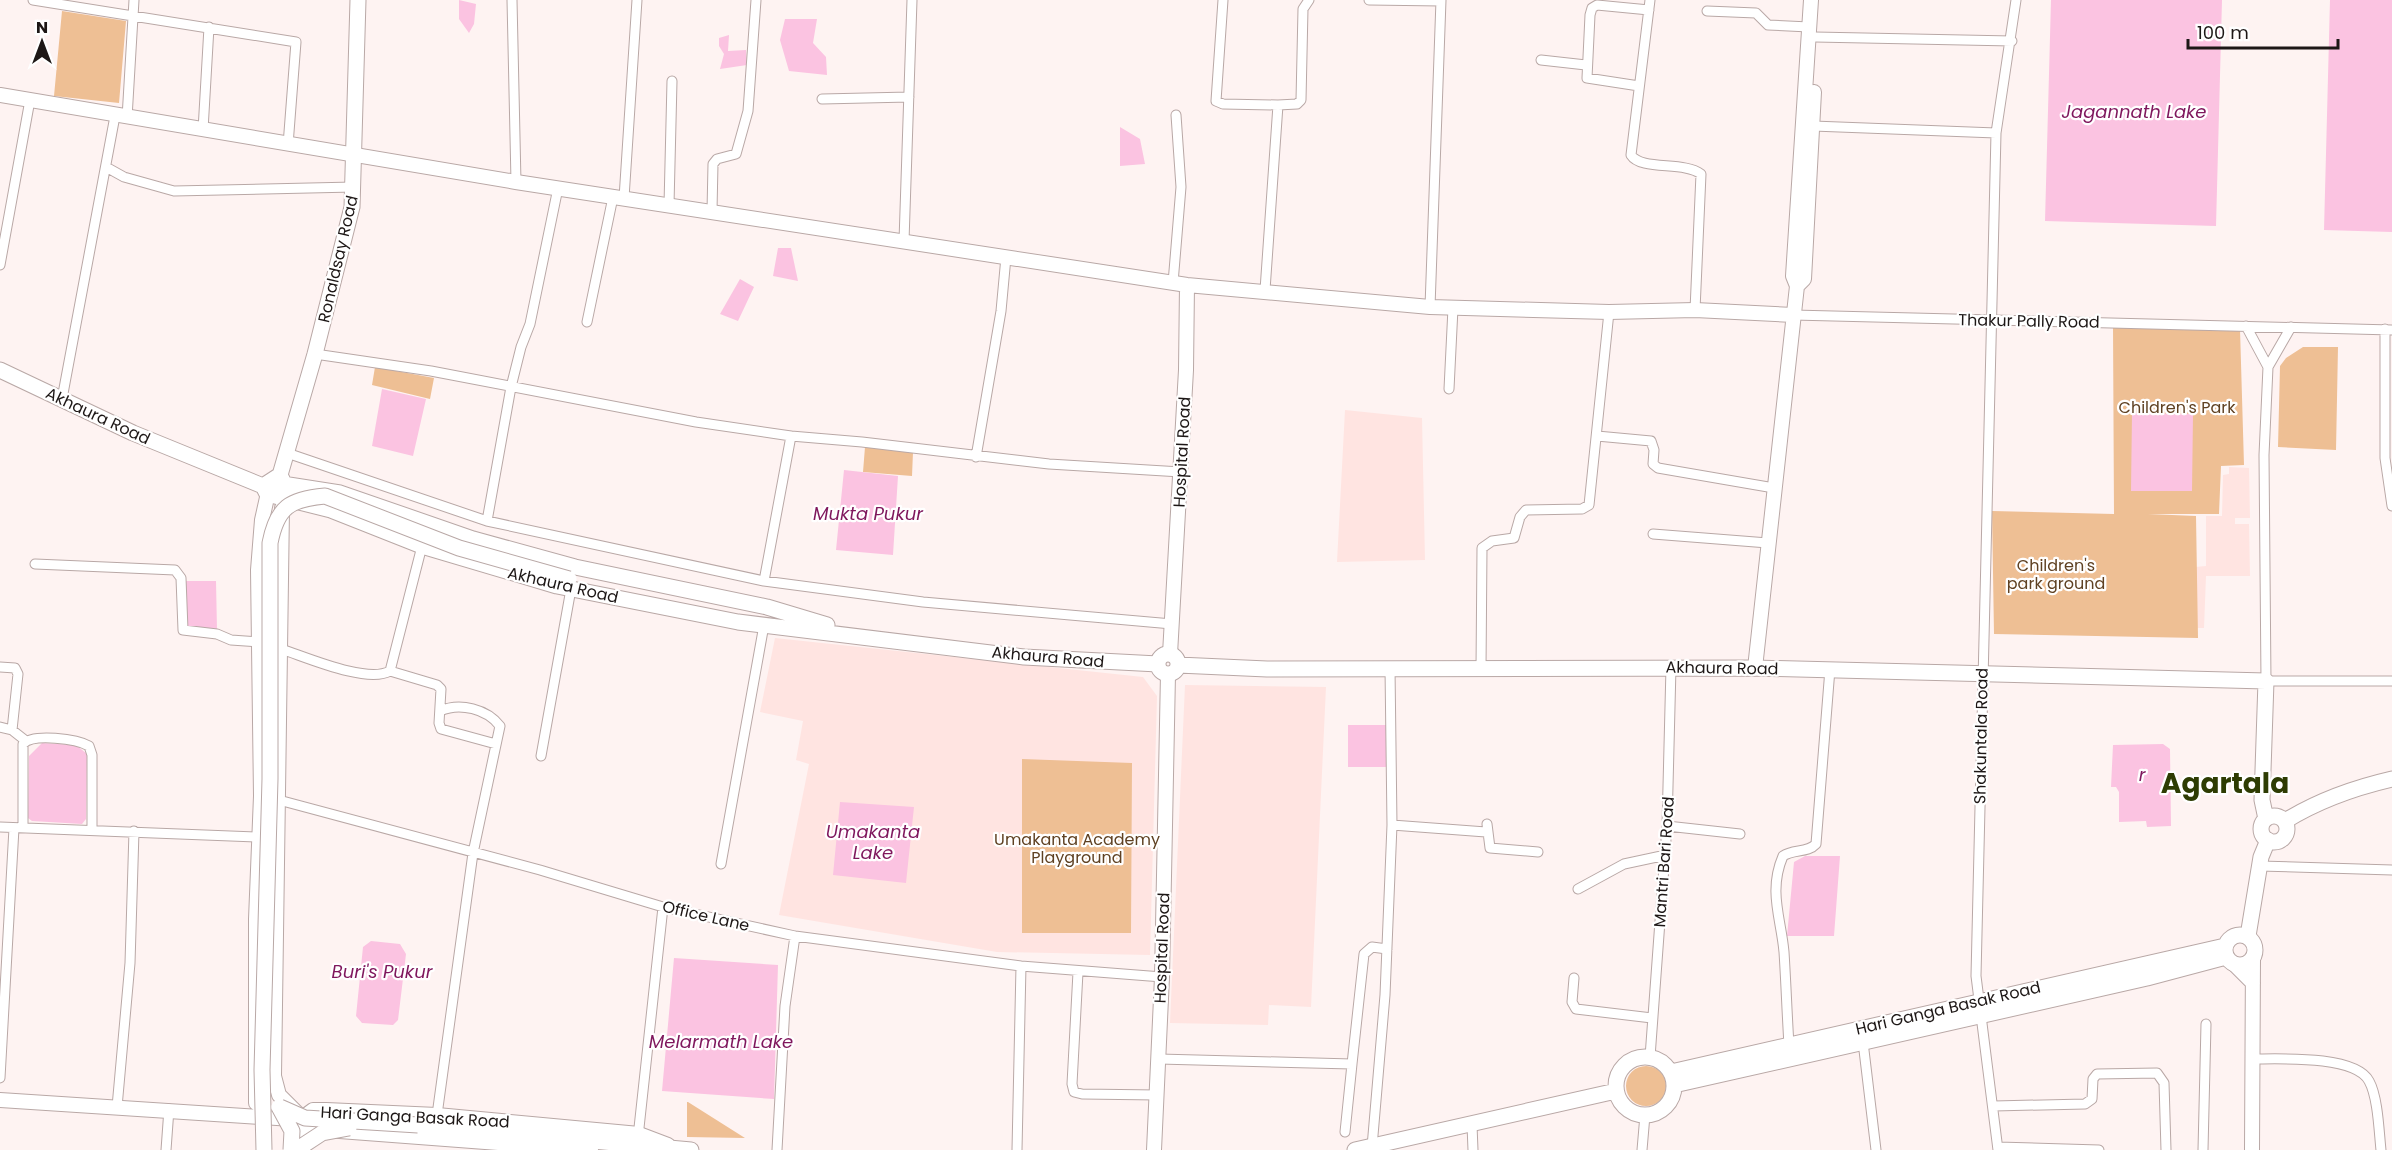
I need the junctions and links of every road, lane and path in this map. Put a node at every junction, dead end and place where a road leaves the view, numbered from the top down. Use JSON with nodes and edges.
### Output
{"nodes":[{"id":1,"x":33,"y":0,"type":"edge"},
{"id":2,"x":134,"y":0,"type":"edge"},
{"id":3,"x":358,"y":0,"type":"edge"},
{"id":4,"x":512,"y":0,"type":"edge"},
{"id":5,"x":637,"y":0,"type":"edge"},
{"id":6,"x":756,"y":0,"type":"edge"},
{"id":7,"x":912,"y":0,"type":"edge"},
{"id":8,"x":1223,"y":0,"type":"edge"},
{"id":9,"x":1310,"y":0,"type":"edge"},
{"id":10,"x":1369,"y":0,"type":"edge"},
{"id":11,"x":1811,"y":0,"type":"edge"},
{"id":12,"x":1818,"y":0,"type":"edge"},
{"id":13,"x":2016,"y":0,"type":"edge"},
{"id":14,"x":1441,"y":1,"type":"edge"},
{"id":15,"x":1649,"y":5,"type":"edge"},
{"id":16,"x":1707,"y":11,"type":"dead end"},
{"id":17,"x":133,"y":17,"type":"junction"},
{"id":18,"x":209,"y":27,"type":"junction"},
{"id":19,"x":1812,"y":32,"type":"junction"},
{"id":20,"x":2012,"y":41,"type":"junction"},
{"id":21,"x":1541,"y":60,"type":"dead end"},
{"id":22,"x":1586,"y":65,"type":"junction"},
{"id":23,"x":672,"y":81,"type":"dead end"},
{"id":24,"x":1639,"y":86,"type":"junction"},
{"id":25,"x":0,"y":95,"type":"edge"},
{"id":26,"x":909,"y":97,"type":"junction"},
{"id":27,"x":822,"y":99,"type":"dead end"},
{"id":28,"x":30,"y":100,"type":"junction"},
{"id":29,"x":1278,"y":105,"type":"junction"},
{"id":30,"x":1176,"y":115,"type":"dead end"},
{"id":31,"x":121,"y":117,"type":"junction"},
{"id":32,"x":1813,"y":126,"type":"junction"},
{"id":33,"x":203,"y":130,"type":"junction"},
{"id":34,"x":1996,"y":133,"type":"junction"},
{"id":35,"x":288,"y":145,"type":"junction"},
{"id":36,"x":354,"y":155,"type":"junction"},
{"id":37,"x":106,"y":167,"type":"junction"},
{"id":38,"x":516,"y":182,"type":"junction"},
{"id":39,"x":354,"y":187,"type":"junction"},
{"id":40,"x":558,"y":188,"type":"junction"},
{"id":41,"x":619,"y":198,"type":"junction"},
{"id":42,"x":669,"y":205,"type":"junction"},
{"id":43,"x":712,"y":211,"type":"junction"},
{"id":44,"x":904,"y":241,"type":"junction"},
{"id":45,"x":1006,"y":257,"type":"junction"},
{"id":46,"x":0,"y":265,"type":"edge"},
{"id":47,"x":1173,"y":283,"type":"junction"},
{"id":48,"x":1187,"y":285,"type":"junction"},
{"id":49,"x":1797,"y":286,"type":"junction"},
{"id":50,"x":1265,"y":290,"type":"junction"},
{"id":51,"x":1430,"y":307,"type":"junction"},
{"id":52,"x":1453,"y":308,"type":"junction"},
{"id":53,"x":1695,"y":310,"type":"junction"},
{"id":54,"x":1609,"y":312,"type":"junction"},
{"id":55,"x":1792,"y":315,"type":"junction"},
{"id":56,"x":1992,"y":320,"type":"junction"},
{"id":57,"x":587,"y":322,"type":"dead end"},
{"id":58,"x":2246,"y":326,"type":"junction"},
{"id":59,"x":2291,"y":327,"type":"junction"},
{"id":60,"x":2389,"y":329,"type":"edge"},
{"id":61,"x":315,"y":354,"type":"junction"},
{"id":62,"x":2268,"y":367,"type":"junction"},
{"id":63,"x":0,"y":370,"type":"edge"},
{"id":64,"x":511,"y":387,"type":"junction"},
{"id":65,"x":1449,"y":389,"type":"dead end"},
{"id":66,"x":64,"y":394,"type":"junction"},
{"id":67,"x":791,"y":436,"type":"junction"},
{"id":68,"x":1597,"y":436,"type":"junction"},
{"id":69,"x":287,"y":453,"type":"junction"},
{"id":70,"x":976,"y":457,"type":"junction"},
{"id":71,"x":1181,"y":472,"type":"junction"},
{"id":72,"x":275,"y":487,"type":"junction"},
{"id":73,"x":1774,"y":488,"type":"junction"},
{"id":74,"x":2392,"y":506,"type":"edge"},
{"id":75,"x":487,"y":521,"type":"junction"},
{"id":76,"x":1653,"y":534,"type":"dead end"},
{"id":77,"x":1768,"y":543,"type":"junction"},
{"id":78,"x":422,"y":546,"type":"junction"},
{"id":79,"x":35,"y":564,"type":"dead end"},
{"id":80,"x":764,"y":581,"type":"junction"},
{"id":81,"x":570,"y":584,"type":"junction"},
{"id":82,"x":1172,"y":624,"type":"junction"},
{"id":83,"x":764,"y":625,"type":"junction"},
{"id":84,"x":867,"y":636,"type":"junction"},
{"id":85,"x":258,"y":642,"type":"junction"},
{"id":86,"x":281,"y":649,"type":"junction"},
{"id":87,"x":1169,"y":665,"type":"junction"},
{"id":88,"x":1671,"y":666,"type":"junction"},
{"id":89,"x":0,"y":667,"type":"edge"},
{"id":90,"x":1390,"y":668,"type":"junction"},
{"id":91,"x":1755,"y":668,"type":"junction"},
{"id":92,"x":1481,"y":669,"type":"junction"},
{"id":93,"x":1830,"y":669,"type":"junction"},
{"id":94,"x":390,"y":671,"type":"junction"},
{"id":95,"x":1982,"y":675,"type":"junction"},
{"id":96,"x":2266,"y":681,"type":"junction"},
{"id":97,"x":2392,"y":681,"type":"edge"},
{"id":98,"x":440,"y":711,"type":"junction"},
{"id":99,"x":0,"y":727,"type":"edge"},
{"id":100,"x":12,"y":730,"type":"junction"},
{"id":101,"x":26,"y":741,"type":"junction"},
{"id":102,"x":496,"y":744,"type":"junction"},
{"id":103,"x":541,"y":756,"type":"dead end"},
{"id":104,"x":2392,"y":779,"type":"edge"},
{"id":105,"x":261,"y":796,"type":"junction"},
{"id":106,"x":278,"y":800,"type":"junction"},
{"id":107,"x":2266,"y":819,"type":"junction"},
{"id":108,"x":2284,"y":821,"type":"junction"},
{"id":109,"x":1392,"y":825,"type":"junction"},
{"id":110,"x":1667,"y":826,"type":"junction"},
{"id":111,"x":0,"y":827,"type":"edge"},
{"id":112,"x":18,"y":828,"type":"junction"},
{"id":113,"x":92,"y":830,"type":"junction"},
{"id":114,"x":134,"y":831,"type":"junction"},
{"id":115,"x":1740,"y":834,"type":"dead end"},
{"id":116,"x":259,"y":837,"type":"junction"},
{"id":117,"x":2268,"y":840,"type":"junction"},
{"id":118,"x":1538,"y":852,"type":"dead end"},
{"id":119,"x":473,"y":853,"type":"junction"},
{"id":120,"x":1666,"y":855,"type":"junction"},
{"id":121,"x":721,"y":864,"type":"dead end"},
{"id":122,"x":2259,"y":866,"type":"junction"},
{"id":123,"x":2392,"y":870,"type":"edge"},
{"id":124,"x":1578,"y":889,"type":"dead end"},
{"id":125,"x":663,"y":907,"type":"junction"},
{"id":126,"x":795,"y":936,"type":"junction"},
{"id":127,"x":2248,"y":936,"type":"junction"},
{"id":128,"x":1387,"y":949,"type":"junction"},
{"id":129,"x":2228,"y":956,"type":"junction"},
{"id":130,"x":2253,"y":958,"type":"junction"},
{"id":131,"x":1021,"y":966,"type":"junction"},
{"id":132,"x":1078,"y":972,"type":"junction"},
{"id":133,"x":1162,"y":977,"type":"junction"},
{"id":134,"x":1574,"y":978,"type":"dead end"},
{"id":135,"x":2253,"y":983,"type":"junction"},
{"id":136,"x":1979,"y":1008,"type":"junction"},
{"id":137,"x":1652,"y":1018,"type":"junction"},
{"id":138,"x":2206,"y":1024,"type":"dead end"},
{"id":139,"x":1863,"y":1042,"type":"junction"},
{"id":140,"x":1790,"y":1045,"type":"junction"},
{"id":141,"x":264,"y":1053,"type":"junction"},
{"id":142,"x":1650,"y":1057,"type":"junction"},
{"id":143,"x":1159,"y":1059,"type":"junction"},
{"id":144,"x":2253,"y":1059,"type":"junction"},
{"id":145,"x":1352,"y":1064,"type":"junction"},
{"id":146,"x":0,"y":1078,"type":"edge"},
{"id":147,"x":1673,"y":1078,"type":"junction"},
{"id":148,"x":1616,"y":1091,"type":"junction"},
{"id":149,"x":1157,"y":1095,"type":"junction"},
{"id":150,"x":0,"y":1100,"type":"edge"},
{"id":151,"x":1994,"y":1106,"type":"junction"},
{"id":152,"x":117,"y":1107,"type":"junction"},
{"id":153,"x":280,"y":1107,"type":"junction"},
{"id":154,"x":169,"y":1109,"type":"junction"},
{"id":155,"x":437,"y":1115,"type":"junction"},
{"id":156,"x":1645,"y":1115,"type":"junction"},
{"id":157,"x":256,"y":1118,"type":"junction"},
{"id":158,"x":301,"y":1119,"type":"junction"},
{"id":159,"x":418,"y":1125,"type":"junction"},
{"id":160,"x":1472,"y":1125,"type":"junction"},
{"id":161,"x":1345,"y":1132,"type":"dead end"},
{"id":162,"x":637,"y":1143,"type":"edge"},
{"id":163,"x":454,"y":1144,"type":"edge"},
{"id":164,"x":1372,"y":1147,"type":"junction"},
{"id":165,"x":1998,"y":1149,"type":"edge"},
{"id":166,"x":166,"y":1150,"type":"edge"},
{"id":167,"x":259,"y":1150,"type":"edge"},
{"id":168,"x":264,"y":1150,"type":"edge"},
{"id":169,"x":291,"y":1150,"type":"edge"},
{"id":170,"x":298,"y":1150,"type":"edge"},
{"id":171,"x":591,"y":1150,"type":"edge"},
{"id":172,"x":681,"y":1150,"type":"edge"},
{"id":173,"x":777,"y":1150,"type":"edge"},
{"id":174,"x":1017,"y":1150,"type":"edge"},
{"id":175,"x":1154,"y":1150,"type":"edge"},
{"id":176,"x":1355,"y":1150,"type":"edge"},
{"id":177,"x":1473,"y":1150,"type":"edge"},
{"id":178,"x":1642,"y":1150,"type":"edge"},
{"id":179,"x":1876,"y":1150,"type":"edge"},
{"id":180,"x":2099,"y":1150,"type":"edge"},
{"id":181,"x":2166,"y":1150,"type":"edge"},
{"id":182,"x":2203,"y":1150,"type":"edge"},
{"id":183,"x":2252,"y":1150,"type":"edge"},
{"id":184,"x":2381,"y":1150,"type":"edge"}],
"edges":[{"from":1,"to":17,"type":"street"},
{"from":2,"to":17,"type":"street"},
{"from":3,"to":36,"type":"main road","name":"Ronaldsay Road"},
{"from":4,"to":38,"type":"street"},
{"from":5,"to":41,"type":"street"},
{"from":6,"to":43,"type":"street"},
{"from":7,"to":26,"type":"street"},
{"from":8,"to":29,"type":"street"},
{"from":9,"to":29,"type":"street"},
{"from":10,"to":14,"type":"street"},
{"from":11,"to":19,"type":"street"},
{"from":12,"to":19,"type":"street"},
{"from":13,"to":20,"type":"street","name":"Shakuntala Road"},
{"from":14,"to":51,"type":"street"},
{"from":15,"to":22,"type":"street"},
{"from":15,"to":24,"type":"street"},
{"from":16,"to":19,"type":"street"},
{"from":17,"to":18,"type":"street"},
{"from":17,"to":31,"type":"street"},
{"from":18,"to":33,"type":"street"},
{"from":18,"to":35,"type":"street"},
{"from":19,"to":20,"type":"street"},
{"from":19,"to":32,"type":"street"},
{"from":19,"to":49,"type":"street"},
{"from":20,"to":34,"type":"street","name":"Shakuntala Road"},
{"from":21,"to":22,"type":"street"},
{"from":22,"to":24,"type":"street"},
{"from":23,"to":42,"type":"street"},
{"from":24,"to":53,"type":"street"},
{"from":25,"to":28,"type":"street"},
{"from":26,"to":27,"type":"street"},
{"from":26,"to":44,"type":"street"},
{"from":28,"to":31,"type":"street"},
{"from":28,"to":46,"type":"street"},
{"from":29,"to":50,"type":"street"},
{"from":30,"to":47,"type":"street"},
{"from":31,"to":33,"type":"street"},
{"from":31,"to":37,"type":"street"},
{"from":32,"to":34,"type":"street"},
{"from":32,"to":49,"type":"street"},
{"from":33,"to":35,"type":"street"},
{"from":34,"to":56,"type":"street","name":"Shakuntala Road"},
{"from":35,"to":36,"type":"street"},
{"from":36,"to":38,"type":"street"},
{"from":36,"to":39,"type":"main road","name":"Ronaldsay Road"},
{"from":37,"to":39,"type":"street"},
{"from":37,"to":66,"type":"street"},
{"from":38,"to":40,"type":"street"},
{"from":39,"to":61,"type":"main road","name":"Ronaldsay Road"},
{"from":40,"to":41,"type":"street"},
{"from":40,"to":64,"type":"street"},
{"from":41,"to":42,"type":"street"},
{"from":41,"to":57,"type":"street"},
{"from":42,"to":43,"type":"street"},
{"from":43,"to":44,"type":"street"},
{"from":44,"to":45,"type":"street"},
{"from":45,"to":47,"type":"street"},
{"from":45,"to":70,"type":"street"},
{"from":47,"to":48,"type":"street"},
{"from":48,"to":50,"type":"street"},
{"from":48,"to":71,"type":"street","name":"Hospital Road"},
{"from":49,"to":55,"type":"street"},
{"from":50,"to":51,"type":"street"},
{"from":51,"to":52,"type":"street"},
{"from":52,"to":54,"type":"street"},
{"from":52,"to":65,"type":"street"},
{"from":53,"to":54,"type":"street"},
{"from":53,"to":55,"type":"street"},
{"from":54,"to":68,"type":"street"},
{"from":55,"to":56,"type":"street","name":"Thakur Pally Road"},
{"from":55,"to":73,"type":"street"},
{"from":56,"to":58,"type":"street","name":"Thakur Pally Road"},
{"from":56,"to":95,"type":"street","name":"Shakuntala Road"},
{"from":58,"to":59,"type":"street","name":"Thakur Pally Road"},
{"from":58,"to":62,"type":"street"},
{"from":59,"to":60,"type":"street","name":"Thakur Pally Road"},
{"from":59,"to":62,"type":"street"},
{"from":60,"to":74,"type":"street"},
{"from":61,"to":64,"type":"street"},
{"from":61,"to":69,"type":"main road","name":"Ronaldsay Road"},
{"from":62,"to":96,"type":"street"},
{"from":63,"to":66,"type":"main road","name":"Akhaura Road"},
{"from":64,"to":67,"type":"street"},
{"from":64,"to":75,"type":"street"},
{"from":66,"to":72,"type":"main road","name":"Akhaura Road"},
{"from":67,"to":70,"type":"street"},
{"from":67,"to":80,"type":"street"},
{"from":68,"to":73,"type":"street"},
{"from":68,"to":92,"type":"street"},
{"from":69,"to":72,"type":"main road","name":"Ronaldsay Road"},
{"from":69,"to":75,"type":"street"},
{"from":70,"to":71,"type":"street"},
{"from":71,"to":82,"type":"street","name":"Hospital Road"},
{"from":72,"to":78,"type":"main road","name":"Akhaura Road"},
{"from":72,"to":84,"type":"main road","name":"Akhaura Road"},
{"from":72,"to":85,"type":"street"},
{"from":72,"to":86,"type":"street"},
{"from":73,"to":77,"type":"street"},
{"from":75,"to":80,"type":"street"},
{"from":76,"to":77,"type":"street"},
{"from":77,"to":91,"type":"street"},
{"from":78,"to":81,"type":"main road","name":"Akhaura Road"},
{"from":78,"to":94,"type":"street"},
{"from":79,"to":85,"type":"street"},
{"from":80,"to":82,"type":"street"},
{"from":81,"to":83,"type":"main road","name":"Akhaura Road"},
{"from":81,"to":84,"type":"main road"},
{"from":81,"to":103,"type":"street"},
{"from":81,"to":141,"type":"main road","bridge":true},
{"from":82,"to":87,"type":"street","name":"Hospital Road"},
{"from":83,"to":84,"type":"main road","name":"Akhaura Road"},
{"from":83,"to":121,"type":"street"},
{"from":84,"to":87,"type":"main road","name":"Akhaura Road"},
{"from":85,"to":105,"type":"street"},
{"from":86,"to":94,"type":"street"},
{"from":86,"to":106,"type":"street"},
{"from":87,"to":90,"type":"main road","name":"Akhaura Road"},
{"from":87,"to":133,"type":"street","name":"Hospital Road"},
{"from":88,"to":91,"type":"main road","name":"Akhaura Road"},
{"from":88,"to":92,"type":"main road","name":"Akhaura Road"},
{"from":88,"to":110,"type":"street","name":"Mantri Bari Road"},
{"from":89,"to":100,"type":"street"},
{"from":90,"to":92,"type":"main road","name":"Akhaura Road"},
{"from":90,"to":109,"type":"street"},
{"from":91,"to":93,"type":"main road","name":"Akhaura Road"},
{"from":93,"to":95,"type":"main road","name":"Akhaura Road"},
{"from":93,"to":140,"type":"street"},
{"from":94,"to":98,"type":"street"},
{"from":95,"to":96,"type":"main road","name":"Akhaura Road"},
{"from":95,"to":136,"type":"street","name":"Shakuntala Road"},
{"from":96,"to":97,"type":"street"},
{"from":96,"to":107,"type":"main road"},
{"from":98,"to":102,"type":"street"},
{"from":98,"to":102,"type":"street"},
{"from":99,"to":100,"type":"street"},
{"from":100,"to":101,"type":"street"},
{"from":101,"to":112,"type":"street"},
{"from":101,"to":113,"type":"street"},
{"from":102,"to":119,"type":"street"},
{"from":104,"to":108,"type":"main road"},
{"from":105,"to":106,"type":"street","name":"Office Lane"},
{"from":105,"to":116,"type":"street"},
{"from":106,"to":119,"type":"street","name":"Office Lane"},
{"from":106,"to":158,"type":"street"},
{"from":107,"to":108,"type":"main road"},
{"from":107,"to":117,"type":"main road"},
{"from":108,"to":117,"type":"main road"},
{"from":109,"to":118,"type":"street"},
{"from":109,"to":128,"type":"street"},
{"from":110,"to":115,"type":"street"},
{"from":110,"to":120,"type":"street","name":"Mantri Bari Road"},
{"from":111,"to":112,"type":"street"},
{"from":112,"to":113,"type":"street"},
{"from":112,"to":146,"type":"street"},
{"from":113,"to":114,"type":"street"},
{"from":114,"to":116,"type":"street"},
{"from":114,"to":152,"type":"street"},
{"from":116,"to":157,"type":"street"},
{"from":117,"to":122,"type":"main road"},
{"from":119,"to":125,"type":"street","name":"Office Lane"},
{"from":119,"to":155,"type":"street"},
{"from":120,"to":124,"type":"street"},
{"from":120,"to":137,"type":"street","name":"Mantri Bari Road"},
{"from":122,"to":123,"type":"street"},
{"from":122,"to":127,"type":"main road"},
{"from":125,"to":126,"type":"street","name":"Office Lane"},
{"from":125,"to":162,"type":"street"},
{"from":126,"to":131,"type":"street","name":"Office Lane"},
{"from":126,"to":173,"type":"street"},
{"from":127,"to":129,"type":"main road"},
{"from":127,"to":130,"type":"main road"},
{"from":128,"to":145,"type":"street"},
{"from":128,"to":164,"type":"street"},
{"from":129,"to":130,"type":"main road"},
{"from":129,"to":135,"type":"street"},
{"from":129,"to":136,"type":"main road","name":"Hari Ganga Basak Road"},
{"from":130,"to":135,"type":"street"},
{"from":131,"to":132,"type":"street","name":"Office Lane"},
{"from":131,"to":174,"type":"street"},
{"from":132,"to":133,"type":"street","name":"Office Lane"},
{"from":132,"to":149,"type":"street"},
{"from":133,"to":143,"type":"street","name":"Hospital Road"},
{"from":134,"to":137,"type":"street"},
{"from":135,"to":144,"type":"street"},
{"from":136,"to":139,"type":"main road","name":"Hari Ganga Basak Road"},
{"from":136,"to":140,"type":"main road","name":"Hari Ganga Basak Road"},
{"from":136,"to":151,"type":"street","name":"Shakuntala Road"},
{"from":137,"to":142,"type":"street","name":"Mantri Bari Road"},
{"from":138,"to":182,"type":"street"},
{"from":139,"to":147,"type":"main road","name":"Hari Ganga Basak Road"},
{"from":139,"to":179,"type":"street"},
{"from":140,"to":147,"type":"main road","name":"Hari Ganga Basak Road"},
{"from":141,"to":153,"type":"main road","bridge":true},
{"from":141,"to":168,"type":"main road","bridge":true},
{"from":142,"to":147,"type":"main road"},
{"from":142,"to":148,"type":"main road"},
{"from":143,"to":145,"type":"street"},
{"from":143,"to":149,"type":"street","name":"Hospital Road"},
{"from":144,"to":183,"type":"street"},
{"from":144,"to":184,"type":"street"},
{"from":145,"to":161,"type":"street"},
{"from":147,"to":156,"type":"main road"},
{"from":148,"to":156,"type":"main road"},
{"from":148,"to":160,"type":"main road"},
{"from":149,"to":175,"type":"street","name":"Hospital Road"},
{"from":150,"to":152,"type":"street"},
{"from":151,"to":165,"type":"street","name":"Shakuntala Road"},
{"from":151,"to":181,"type":"street"},
{"from":152,"to":154,"type":"street"},
{"from":153,"to":159,"type":"main road","bridge":true},
{"from":153,"to":169,"type":"main road","bridge":true},
{"from":154,"to":157,"type":"street"},
{"from":154,"to":166,"type":"street"},
{"from":155,"to":158,"type":"street","name":"Hari Ganga Basak Road"},
{"from":155,"to":162,"type":"street","name":"Hari Ganga Basak Road"},
{"from":156,"to":178,"type":"street"},
{"from":157,"to":158,"type":"street"},
{"from":157,"to":167,"type":"street"},
{"from":158,"to":163,"type":"street","name":"Hari Ganga Basak Road"},
{"from":158,"to":170,"type":"street"},
{"from":159,"to":162,"type":"main road"},
{"from":159,"to":170,"type":"main road","bridge":true},
{"from":160,"to":164,"type":"main road"},
{"from":160,"to":177,"type":"street"},
{"from":162,"to":172,"type":"main road"},
{"from":163,"to":171,"type":"street","name":"Hari Ganga Basak Road"},
{"from":164,"to":176,"type":"main road"},
{"from":165,"to":180,"type":"street"}]}
